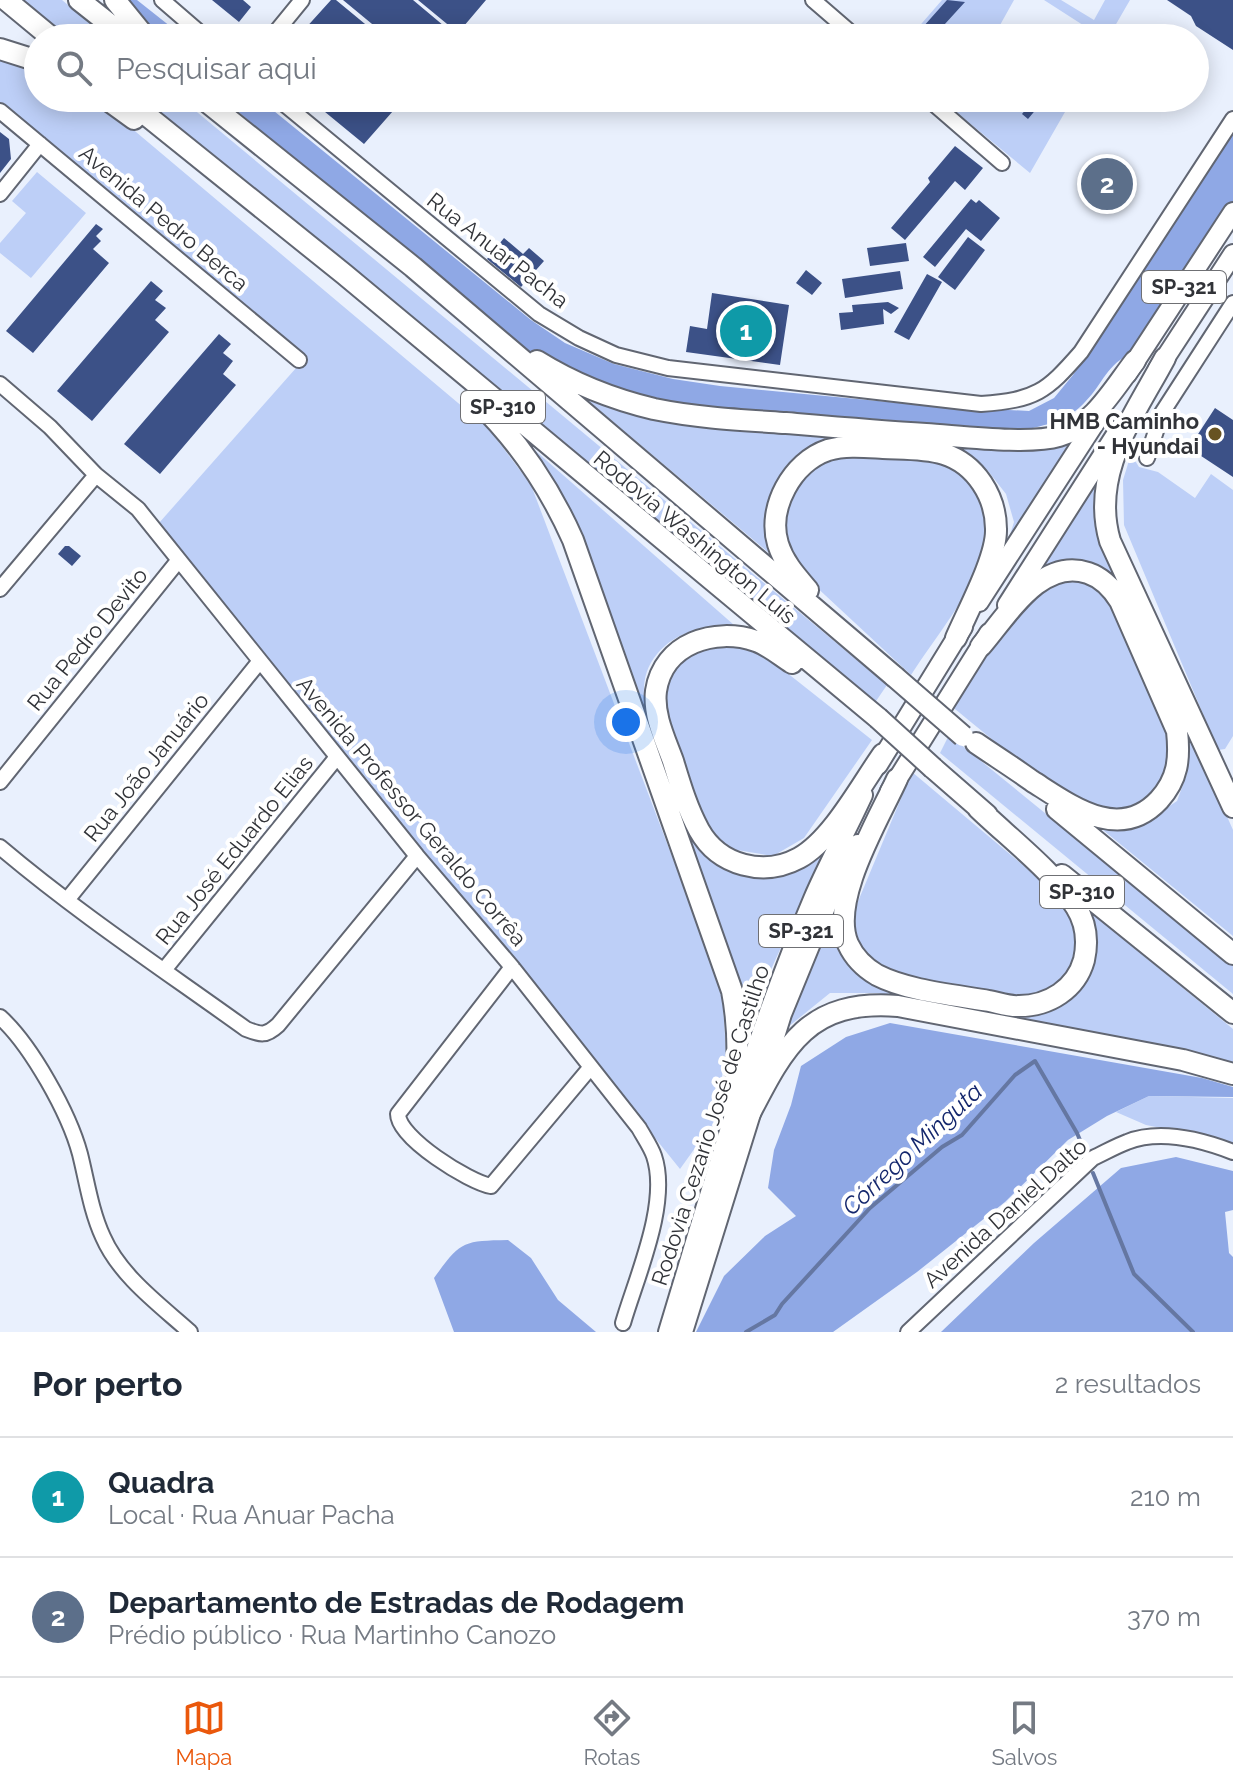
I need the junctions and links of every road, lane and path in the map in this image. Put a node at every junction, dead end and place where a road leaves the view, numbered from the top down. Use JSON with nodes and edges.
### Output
{"nodes":[{"id":1,"x":6,"y":0,"type":"edge"},
{"id":2,"x":79,"y":0,"type":"edge"},
{"id":3,"x":115,"y":0,"type":"edge"},
{"id":4,"x":162,"y":0,"type":"edge"},
{"id":5,"x":302,"y":0,"type":"edge"},
{"id":6,"x":813,"y":0,"type":"edge"},
{"id":7,"x":35,"y":24,"type":"edge"},
{"id":8,"x":109,"y":24,"type":"edge"},
{"id":9,"x":135,"y":24,"type":"edge"},
{"id":10,"x":190,"y":24,"type":"edge"},
{"id":11,"x":282,"y":24,"type":"edge"},
{"id":12,"x":841,"y":24,"type":"edge"},
{"id":13,"x":0,"y":49,"type":"edge"},
{"id":14,"x":24,"y":57,"type":"edge"},
{"id":15,"x":0,"y":111,"type":"edge"},
{"id":16,"x":124,"y":112,"type":"edge"},
{"id":17,"x":142,"y":112,"type":"edge"},
{"id":18,"x":219,"y":112,"type":"edge"},
{"id":19,"x":223,"y":112,"type":"edge"},
{"id":20,"x":294,"y":112,"type":"edge"},
{"id":21,"x":943,"y":112,"type":"edge"},
{"id":22,"x":1233,"y":119,"type":"edge"},
{"id":23,"x":245,"y":133,"type":"junction"},
{"id":24,"x":40,"y":144,"type":"junction"},
{"id":25,"x":1002,"y":163,"type":"dead end"},
{"id":26,"x":212,"y":170,"type":"junction"},
{"id":27,"x":0,"y":194,"type":"edge"},
{"id":28,"x":1233,"y":212,"type":"edge"},
{"id":29,"x":1233,"y":254,"type":"edge"},
{"id":30,"x":413,"y":267,"type":"junction"},
{"id":31,"x":344,"y":274,"type":"junction"},
{"id":32,"x":1233,"y":303,"type":"edge"},
{"id":33,"x":1165,"y":358,"type":"junction"},
{"id":34,"x":299,"y":360,"type":"dead end"},
{"id":35,"x":1135,"y":361,"type":"junction"},
{"id":36,"x":1,"y":386,"type":"edge"},
{"id":37,"x":1147,"y":458,"type":"dead end"},
{"id":38,"x":96,"y":475,"type":"junction"},
{"id":39,"x":178,"y":561,"type":"junction"},
{"id":40,"x":0,"y":589,"type":"edge"},
{"id":41,"x":956,"y":638,"type":"junction"},
{"id":42,"x":981,"y":646,"type":"junction"},
{"id":43,"x":865,"y":652,"type":"junction"},
{"id":44,"x":260,"y":661,"type":"junction"},
{"id":45,"x":872,"y":715,"type":"junction"},
{"id":46,"x":970,"y":739,"type":"junction"},
{"id":47,"x":883,"y":754,"type":"junction"},
{"id":48,"x":337,"y":757,"type":"junction"},
{"id":49,"x":897,"y":779,"type":"junction"},
{"id":50,"x":0,"y":782,"type":"edge"},
{"id":51,"x":1233,"y":807,"type":"edge"},
{"id":52,"x":978,"y":808,"type":"junction"},
{"id":53,"x":0,"y":847,"type":"edge"},
{"id":54,"x":417,"y":856,"type":"junction"},
{"id":55,"x":67,"y":900,"type":"junction"},
{"id":56,"x":1233,"y":954,"type":"edge"},
{"id":57,"x":512,"y":967,"type":"junction"},
{"id":58,"x":164,"y":970,"type":"junction"},
{"id":59,"x":1233,"y":1013,"type":"edge"},
{"id":60,"x":0,"y":1017,"type":"edge"},
{"id":61,"x":590,"y":1068,"type":"junction"},
{"id":62,"x":1233,"y":1074,"type":"edge"},
{"id":63,"x":741,"y":1115,"type":"junction"},
{"id":64,"x":1233,"y":1152,"type":"edge"},
{"id":65,"x":623,"y":1323,"type":"dead end"},
{"id":66,"x":190,"y":1332,"type":"edge"},
{"id":67,"x":668,"y":1332,"type":"edge"},
{"id":68,"x":683,"y":1332,"type":"edge"},
{"id":69,"x":908,"y":1332,"type":"edge"}],
"edges":[{"from":1,"to":7,"type":"highway"},
{"from":2,"to":8,"type":"highway"},
{"from":3,"to":9,"type":"highway"},
{"from":4,"to":10,"type":"street"},
{"from":5,"to":11,"type":"street"},
{"from":6,"to":12,"type":"street"},
{"from":13,"to":14,"type":"highway"},
{"from":15,"to":24,"type":"street","name":"Avenida Pedro Berca"},
{"from":16,"to":26,"type":"highway"},
{"from":17,"to":26,"type":"highway","name":"Rodovia Washington Luís","number":"SP-310"},
{"from":18,"to":23,"type":"highway","name":"Rodovia Washington Luís","number":"SP-310"},
{"from":19,"to":23,"type":"highway"},
{"from":20,"to":22,"type":"street","name":"Rua Anuar Pacha"},
{"from":21,"to":25,"type":"street"},
{"from":23,"to":30,"type":"highway","name":"Rodovia Washington Luís","number":"SP-310"},
{"from":24,"to":27,"type":"street"},
{"from":24,"to":34,"type":"street","name":"Avenida Pedro Berca"},
{"from":26,"to":31,"type":"highway","name":"Rodovia Washington Luís","number":"SP-310"},
{"from":28,"to":35,"type":"main road","number":"SP-321"},
{"from":29,"to":33,"type":"main road","number":"SP-321"},
{"from":30,"to":35,"type":"highway"},
{"from":30,"to":43,"type":"highway","name":"Rodovia Washington Luís","number":"SP-310"},
{"from":31,"to":45,"type":"highway","name":"Rodovia Washington Luís","number":"SP-310"},
{"from":31,"to":63,"type":"highway"},
{"from":32,"to":37,"type":"street"},
{"from":33,"to":42,"type":"main road","name":"Rodovia Cezario José de Castilho"},
{"from":33,"to":51,"type":"highway"},
{"from":35,"to":41,"type":"main road","name":"Rodovia Cezario José de Castilho"},
{"from":36,"to":38,"type":"street","name":"Avenida Professor Geraldo Corrêa"},
{"from":38,"to":39,"type":"street","name":"Avenida Professor Geraldo Corrêa"},
{"from":38,"to":40,"type":"street"},
{"from":39,"to":44,"type":"street","name":"Avenida Professor Geraldo Corrêa"},
{"from":39,"to":50,"type":"street","name":"Rua Pedro Devito"},
{"from":41,"to":43,"type":"highway"},
{"from":41,"to":47,"type":"main road","name":"Rodovia Cezario José de Castilho","number":"SP-321"},
{"from":42,"to":46,"type":"highway"},
{"from":42,"to":49,"type":"main road","name":"Rodovia Cezario José de Castilho","number":"SP-321"},
{"from":43,"to":46,"type":"highway","name":"Rodovia Washington Luís","number":"SP-310","bridge":true},
{"from":44,"to":48,"type":"street","name":"Avenida Professor Geraldo Corrêa"},
{"from":44,"to":55,"type":"street","name":"Rua João Januário"},
{"from":45,"to":47,"type":"highway"},
{"from":45,"to":52,"type":"highway","name":"Rodovia Washington Luís","number":"SP-310","bridge":true},
{"from":46,"to":56,"type":"highway","name":"Rodovia Washington Luís","number":"SP-310"},
{"from":47,"to":63,"type":"main road","name":"Rodovia Cezario José de Castilho","number":"SP-321"},
{"from":48,"to":54,"type":"street","name":"Avenida Professor Geraldo Corrêa"},
{"from":48,"to":58,"type":"street","name":"Rua José Eduardo Elias"},
{"from":49,"to":52,"type":"highway"},
{"from":49,"to":63,"type":"main road","name":"Rodovia Cezario José de Castilho","number":"SP-321"},
{"from":52,"to":59,"type":"highway","name":"Rodovia Washington Luís","number":"SP-310"},
{"from":53,"to":55,"type":"street"},
{"from":54,"to":57,"type":"street","name":"Avenida Professor Geraldo Corrêa"},
{"from":54,"to":58,"type":"street"},
{"from":55,"to":58,"type":"street"},
{"from":57,"to":61,"type":"street","name":"Avenida Professor Geraldo Corrêa"},
{"from":57,"to":61,"type":"street"},
{"from":60,"to":66,"type":"street"},
{"from":61,"to":65,"type":"street","name":"Avenida Professor Geraldo Corrêa"},
{"from":62,"to":63,"type":"highway"},
{"from":63,"to":67,"type":"main road","name":"Rodovia Cezario José de Castilho","number":"SP-321"},
{"from":63,"to":68,"type":"main road","name":"Rodovia Cezario José de Castilho","number":"SP-321"},
{"from":64,"to":69,"type":"street","name":"Avenida Daniel Dalto"}]}
